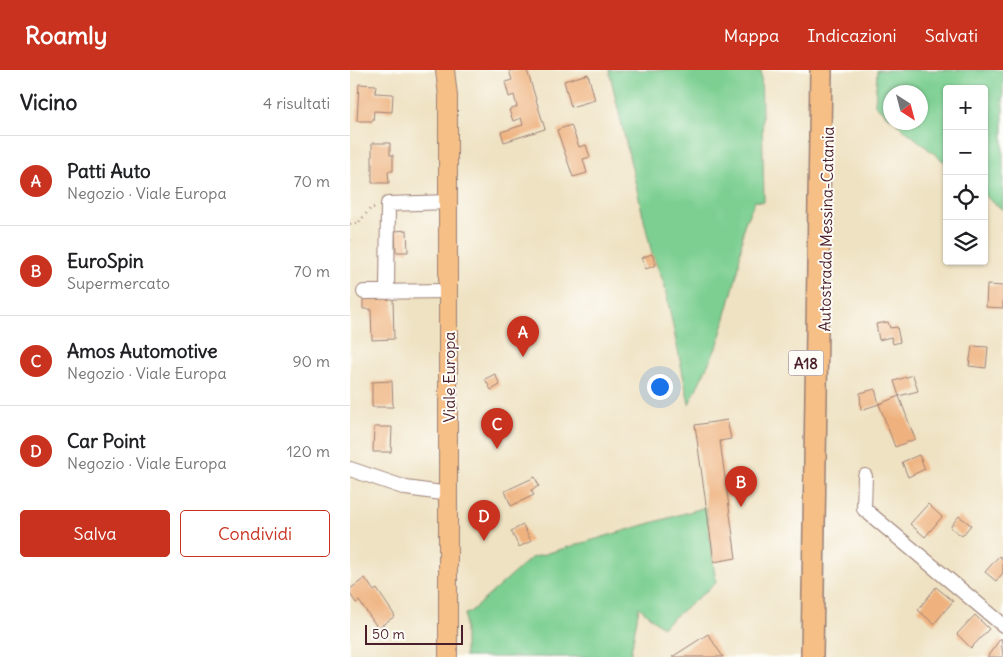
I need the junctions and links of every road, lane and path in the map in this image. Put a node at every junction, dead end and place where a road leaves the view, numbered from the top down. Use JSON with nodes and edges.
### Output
{"nodes":[{"id":1,"x":445,"y":70,"type":"edge"},
{"id":2,"x":455,"y":70,"type":"edge"},
{"id":3,"x":810,"y":70,"type":"edge"},
{"id":4,"x":821,"y":70,"type":"edge"},
{"id":5,"x":829,"y":70,"type":"edge"},
{"id":6,"x":448,"y":96,"type":"junction"},
{"id":7,"x":449,"y":202,"type":"junction"},
{"id":8,"x":388,"y":204,"type":"junction"},
{"id":9,"x":350,"y":224,"type":"edge"},
{"id":10,"x":350,"y":240,"type":"edge"},
{"id":11,"x":355,"y":240,"type":"dead end"},
{"id":12,"x":449,"y":291,"type":"junction"},
{"id":13,"x":364,"y":292,"type":"dead end"},
{"id":14,"x":387,"y":292,"type":"junction"},
{"id":15,"x":350,"y":469,"type":"edge"},
{"id":16,"x":864,"y":476,"type":"dead end"},
{"id":17,"x":449,"y":494,"type":"junction"},
{"id":18,"x":1003,"y":626,"type":"edge"},
{"id":19,"x":448,"y":657,"type":"edge"},
{"id":20,"x":802,"y":657,"type":"edge"},
{"id":21,"x":812,"y":657,"type":"edge"},
{"id":22,"x":822,"y":657,"type":"edge"}],
"edges":[{"from":1,"to":6,"type":"main road"},
{"from":2,"to":6,"type":"main road"},
{"from":3,"to":20,"type":"highway","name":"Autostrada Messina-Catania","number":"A18"},
{"from":4,"to":21,"type":"highway"},
{"from":5,"to":22,"type":"highway","name":"Autostrada Messina-Catania","number":"A18"},
{"from":6,"to":7,"type":"main road","name":"Viale Europa"},
{"from":7,"to":8,"type":"street"},
{"from":7,"to":12,"type":"main road","name":"Viale Europa"},
{"from":8,"to":9,"type":"path"},
{"from":8,"to":14,"type":"street"},
{"from":10,"to":11,"type":"path"},
{"from":12,"to":14,"type":"street"},
{"from":12,"to":17,"type":"main road","name":"Viale Europa"},
{"from":13,"to":14,"type":"street"},
{"from":15,"to":17,"type":"street"},
{"from":16,"to":18,"type":"street"},
{"from":17,"to":19,"type":"main road","name":"Viale Europa"}]}
